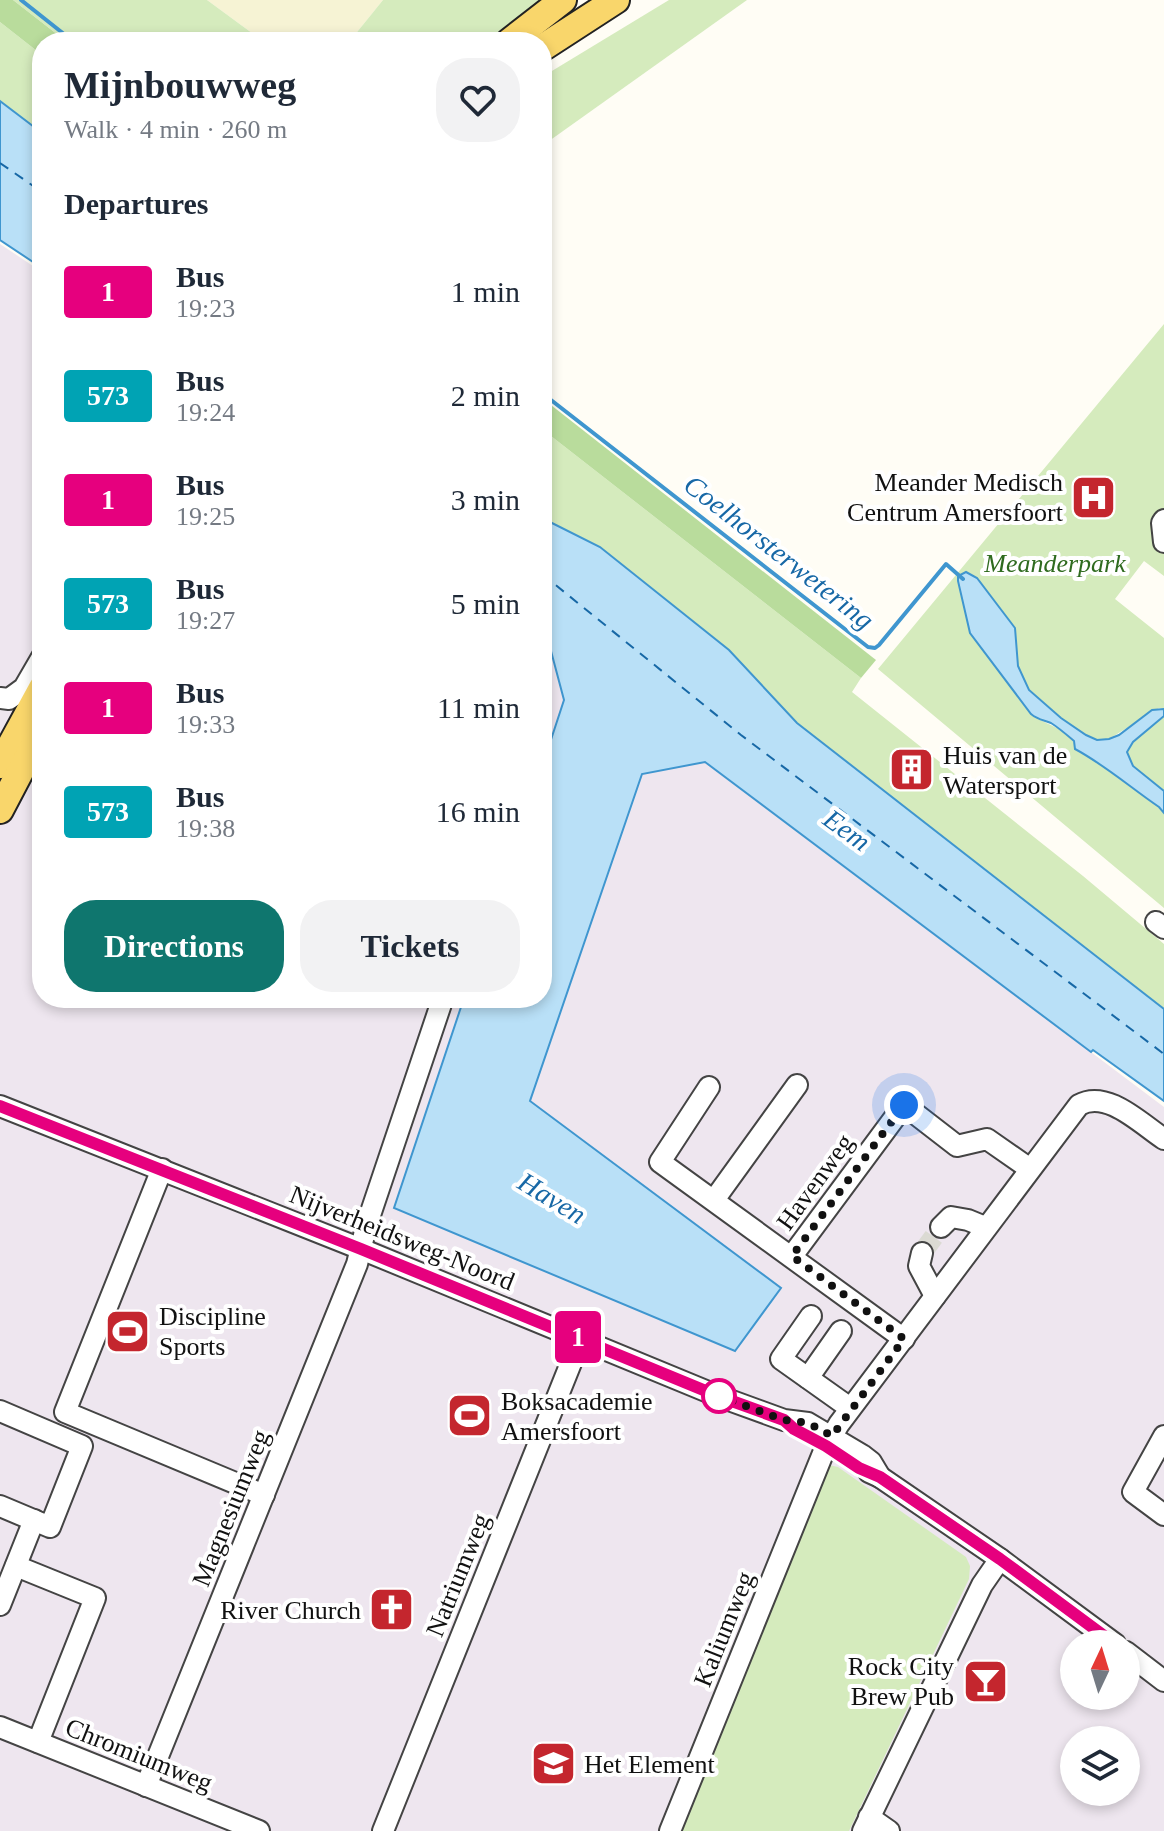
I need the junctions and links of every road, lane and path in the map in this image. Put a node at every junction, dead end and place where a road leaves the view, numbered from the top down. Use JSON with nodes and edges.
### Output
{"nodes":[{"id":1,"x":563,"y":0,"type":"edge"},
{"id":2,"x":616,"y":0,"type":"edge"},
{"id":3,"x":522,"y":32,"type":"edge"},
{"id":4,"x":552,"y":42,"type":"edge"},
{"id":5,"x":1164,"y":520,"type":"edge"},
{"id":6,"x":1164,"y":542,"type":"edge"},
{"id":7,"x":32,"y":674,"type":"edge"},
{"id":8,"x":0,"y":698,"type":"edge"},
{"id":9,"x":32,"y":734,"type":"edge"},
{"id":10,"x":0,"y":765,"type":"edge"},
{"id":11,"x":0,"y":810,"type":"edge"},
{"id":12,"x":440,"y":1008,"type":"edge"},
{"id":13,"x":797,"y":1085,"type":"dead end"},
{"id":14,"x":709,"y":1087,"type":"dead end"},
{"id":15,"x":0,"y":1106,"type":"edge"},
{"id":16,"x":1164,"y":1139,"type":"edge"},
{"id":17,"x":162,"y":1169,"type":"junction"},
{"id":18,"x":1030,"y":1169,"type":"junction"},
{"id":19,"x":714,"y":1200,"type":"junction"},
{"id":20,"x":941,"y":1227,"type":"dead end"},
{"id":21,"x":985,"y":1227,"type":"junction"},
{"id":22,"x":361,"y":1249,"type":"junction"},
{"id":23,"x":922,"y":1253,"type":"dead end"},
{"id":24,"x":792,"y":1256,"type":"junction"},
{"id":25,"x":935,"y":1296,"type":"junction"},
{"id":26,"x":811,"y":1316,"type":"dead end"},
{"id":27,"x":841,"y":1331,"type":"dead end"},
{"id":28,"x":581,"y":1338,"type":"junction"},
{"id":29,"x":904,"y":1339,"type":"junction"},
{"id":30,"x":808,"y":1378,"type":"junction"},
{"id":31,"x":850,"y":1408,"type":"junction"},
{"id":32,"x":0,"y":1411,"type":"edge"},
{"id":33,"x":1164,"y":1436,"type":"edge"},
{"id":34,"x":829,"y":1441,"type":"junction"},
{"id":35,"x":264,"y":1495,"type":"junction"},
{"id":36,"x":0,"y":1506,"type":"edge"},
{"id":37,"x":1164,"y":1515,"type":"edge"},
{"id":38,"x":34,"y":1520,"type":"junction"},
{"id":39,"x":1000,"y":1559,"type":"junction"},
{"id":40,"x":16,"y":1566,"type":"junction"},
{"id":41,"x":0,"y":1605,"type":"edge"},
{"id":42,"x":1096,"y":1630,"type":"edge"},
{"id":43,"x":1140,"y":1663,"type":"edge"},
{"id":44,"x":1164,"y":1681,"type":"edge"},
{"id":45,"x":0,"y":1727,"type":"edge"},
{"id":46,"x":38,"y":1742,"type":"junction"},
{"id":47,"x":146,"y":1786,"type":"junction"},
{"id":48,"x":866,"y":1824,"type":"edge"},
{"id":49,"x":259,"y":1831,"type":"edge"},
{"id":50,"x":383,"y":1831,"type":"edge"},
{"id":51,"x":670,"y":1831,"type":"edge"},
{"id":52,"x":889,"y":1831,"type":"edge"}],
"edges":[{"from":1,"to":3,"type":"main road"},
{"from":2,"to":4,"type":"main road"},
{"from":5,"to":6,"type":"street"},
{"from":7,"to":8,"type":"street"},
{"from":9,"to":10,"type":"main road"},
{"from":9,"to":11,"type":"main road"},
{"from":12,"to":22,"type":"street","name":"Magnesiumweg"},
{"from":13,"to":19,"type":"street"},
{"from":14,"to":19,"type":"street","name":"Havenweg"},
{"from":15,"to":17,"type":"street","name":"Nijverheidsweg-Noord"},
{"from":16,"to":18,"type":"street"},
{"from":17,"to":22,"type":"street","name":"Nijverheidsweg-Noord"},
{"from":17,"to":35,"type":"street"},
{"from":18,"to":21,"type":"street"},
{"from":18,"to":24,"type":"street","name":"Havenweg"},
{"from":19,"to":24,"type":"street","name":"Havenweg"},
{"from":20,"to":21,"type":"street"},
{"from":21,"to":25,"type":"street"},
{"from":22,"to":28,"type":"street","name":"Nijverheidsweg-Noord"},
{"from":22,"to":35,"type":"street","name":"Magnesiumweg"},
{"from":23,"to":25,"type":"street"},
{"from":24,"to":29,"type":"street","name":"Havenweg"},
{"from":25,"to":29,"type":"street"},
{"from":26,"to":30,"type":"street"},
{"from":27,"to":30,"type":"street"},
{"from":28,"to":34,"type":"street","name":"Nijverheidsweg-Noord"},
{"from":28,"to":50,"type":"street","name":"Natriumweg"},
{"from":29,"to":31,"type":"street"},
{"from":30,"to":31,"type":"street"},
{"from":31,"to":34,"type":"street"},
{"from":32,"to":38,"type":"street"},
{"from":33,"to":37,"type":"street"},
{"from":34,"to":39,"type":"street","name":"Nijverheidsweg-Noord"},
{"from":34,"to":51,"type":"street","name":"Kaliumweg"},
{"from":35,"to":47,"type":"street","name":"Magnesiumweg"},
{"from":36,"to":38,"type":"street"},
{"from":38,"to":40,"type":"street"},
{"from":39,"to":42,"type":"street","name":"Nijverheidsweg-Noord"},
{"from":39,"to":48,"type":"street"},
{"from":40,"to":41,"type":"street"},
{"from":40,"to":46,"type":"street"},
{"from":43,"to":44,"type":"street"},
{"from":45,"to":46,"type":"street","name":"Chromiumweg"},
{"from":46,"to":47,"type":"street","name":"Chromiumweg"},
{"from":47,"to":49,"type":"street","name":"Chromiumweg"},
{"from":48,"to":52,"type":"street"}]}
